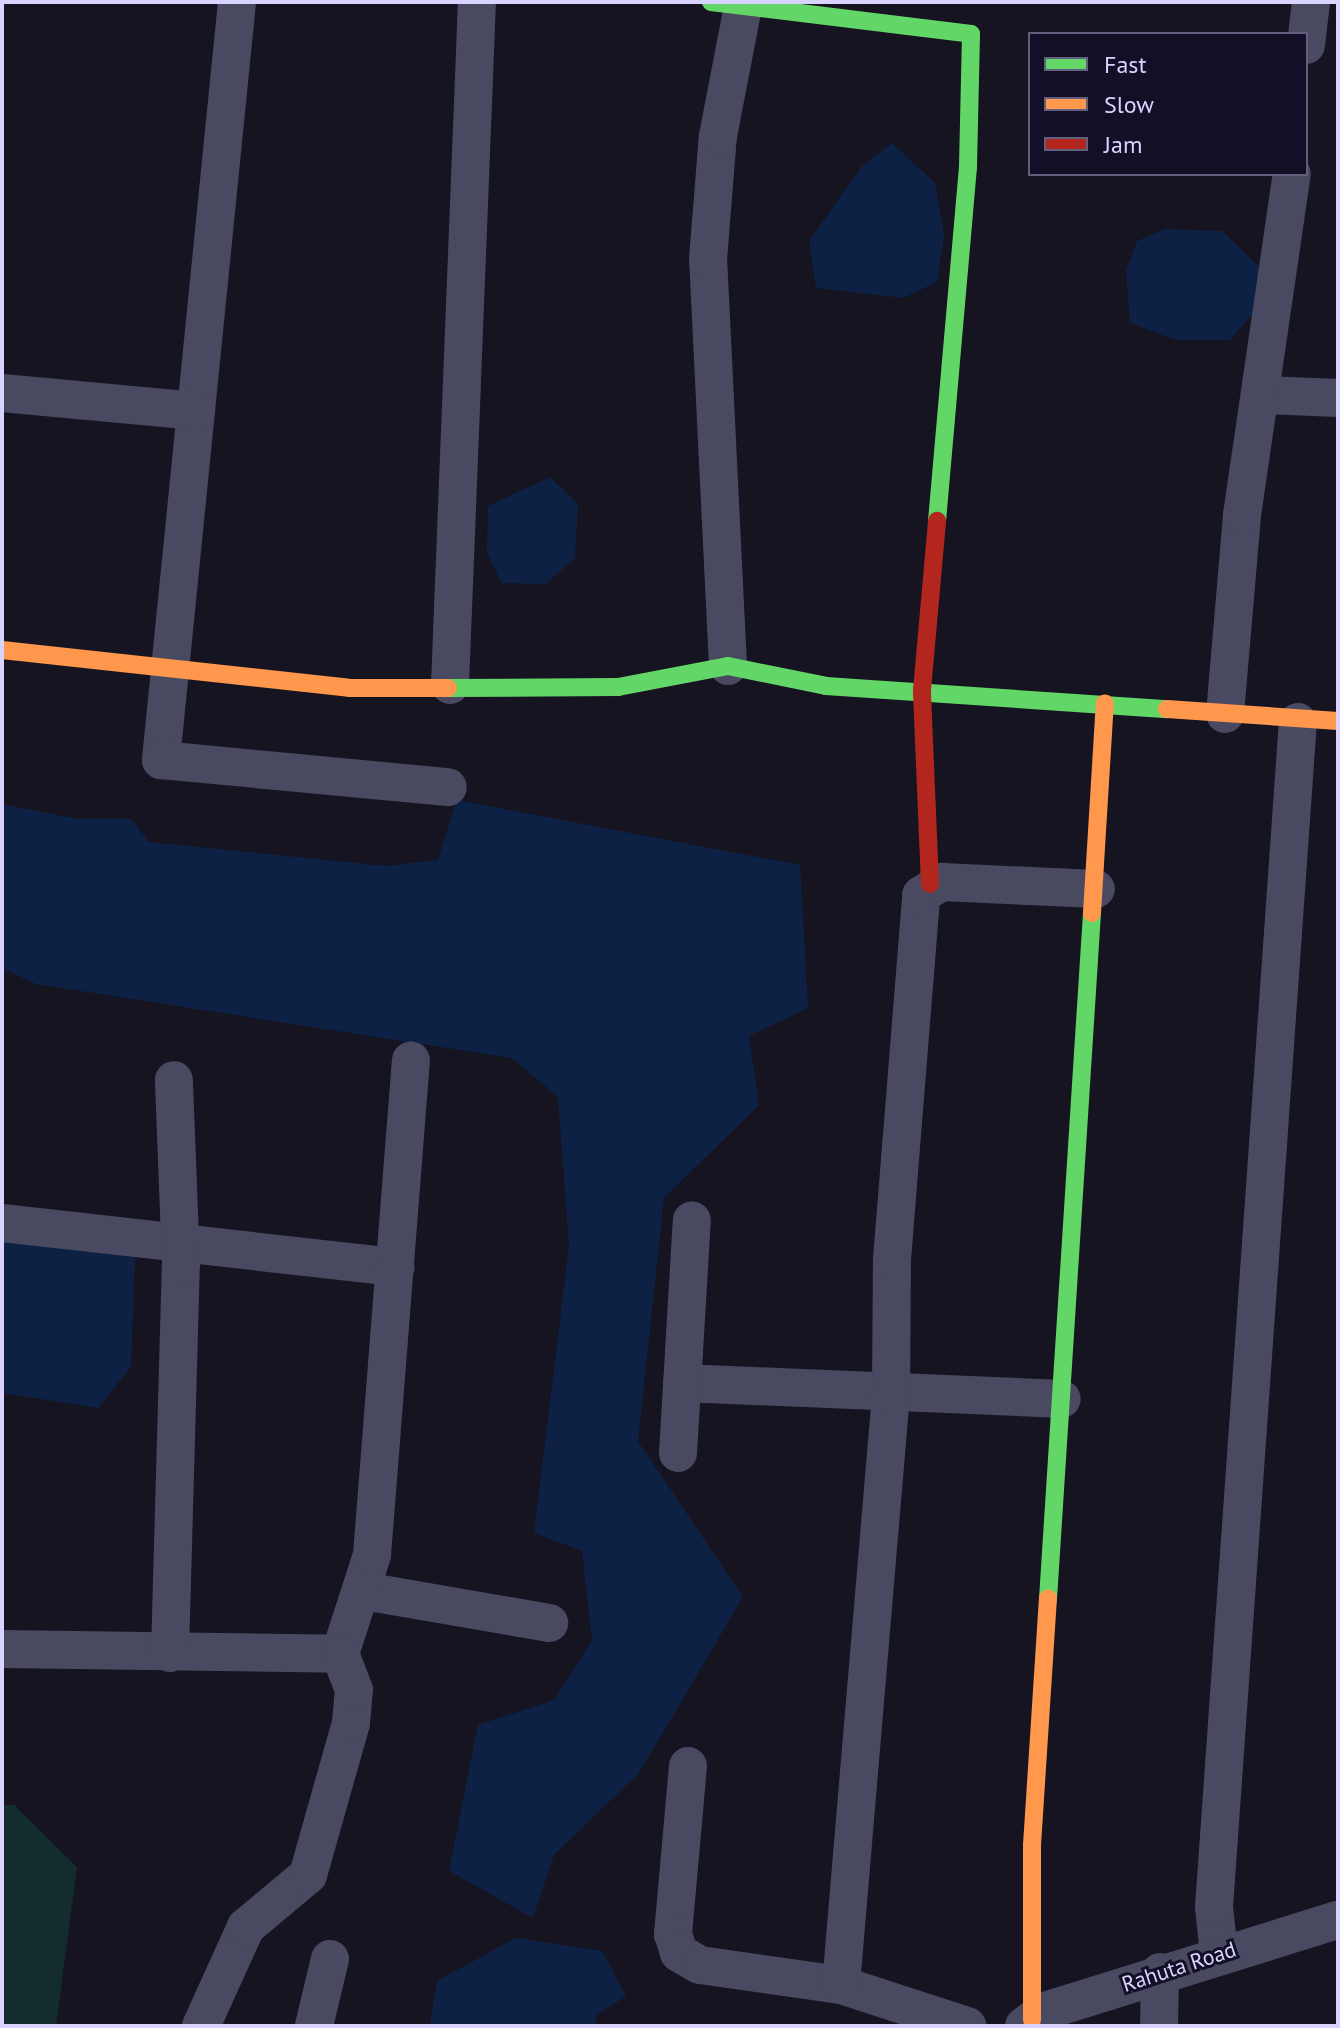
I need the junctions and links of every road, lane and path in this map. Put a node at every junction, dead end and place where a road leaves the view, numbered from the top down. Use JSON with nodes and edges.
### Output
{"nodes":[{"id":1,"x":237,"y":2,"type":"edge"},
{"id":2,"x":477,"y":2,"type":"edge"},
{"id":3,"x":1311,"y":2,"type":"edge"},
{"id":4,"x":732,"y":3,"type":"edge"},
{"id":5,"x":1308,"y":32,"type":"edge"},
{"id":6,"x":1292,"y":176,"type":"edge"},
{"id":7,"x":2,"y":393,"type":"edge"},
{"id":8,"x":1262,"y":395,"type":"junction"},
{"id":9,"x":1338,"y":398,"type":"edge"},
{"id":10,"x":196,"y":411,"type":"junction"},
{"id":11,"x":2,"y":650,"type":"edge"},
{"id":12,"x":728,"y":666,"type":"junction"},
{"id":13,"x":167,"y":668,"type":"junction"},
{"id":14,"x":450,"y":685,"type":"junction"},
{"id":15,"x":922,"y":690,"type":"junction"},
{"id":16,"x":1105,"y":703,"type":"junction"},
{"id":17,"x":1225,"y":714,"type":"junction"},
{"id":18,"x":1338,"y":721,"type":"edge"},
{"id":19,"x":1298,"y":722,"type":"junction"},
{"id":20,"x":448,"y":787,"type":"dead end"},
{"id":21,"x":930,"y":884,"type":"junction"},
{"id":22,"x":1096,"y":889,"type":"junction"},
{"id":23,"x":411,"y":1061,"type":"dead end"},
{"id":24,"x":174,"y":1080,"type":"dead end"},
{"id":25,"x":692,"y":1220,"type":"dead end"},
{"id":26,"x":2,"y":1223,"type":"edge"},
{"id":27,"x":180,"y":1242,"type":"junction"},
{"id":28,"x":396,"y":1267,"type":"junction"},
{"id":29,"x":682,"y":1383,"type":"junction"},
{"id":30,"x":891,"y":1395,"type":"junction"},
{"id":31,"x":1062,"y":1399,"type":"junction"},
{"id":32,"x":678,"y":1453,"type":"dead end"},
{"id":33,"x":364,"y":1591,"type":"junction"},
{"id":34,"x":549,"y":1623,"type":"dead end"},
{"id":35,"x":2,"y":1649,"type":"edge"},
{"id":36,"x":170,"y":1653,"type":"junction"},
{"id":37,"x":340,"y":1654,"type":"junction"},
{"id":38,"x":688,"y":1766,"type":"dead end"},
{"id":39,"x":1338,"y":1920,"type":"edge"},
{"id":40,"x":1219,"y":1954,"type":"junction"},
{"id":41,"x":330,"y":1959,"type":"dead end"},
{"id":42,"x":1160,"y":1972,"type":"junction"},
{"id":43,"x":841,"y":1985,"type":"junction"},
{"id":44,"x":1028,"y":2023,"type":"edge"},
{"id":45,"x":201,"y":2026,"type":"edge"},
{"id":46,"x":314,"y":2026,"type":"edge"},
{"id":47,"x":967,"y":2026,"type":"edge"},
{"id":48,"x":1159,"y":2026,"type":"edge"}],
"edges":[{"from":1,"to":10,"type":"street"},
{"from":2,"to":14,"type":"street"},
{"from":3,"to":5,"type":"street"},
{"from":4,"to":12,"type":"street"},
{"from":4,"to":15,"type":"street"},
{"from":6,"to":8,"type":"street"},
{"from":7,"to":10,"type":"street"},
{"from":8,"to":9,"type":"street"},
{"from":8,"to":17,"type":"street"},
{"from":10,"to":13,"type":"street"},
{"from":11,"to":13,"type":"street"},
{"from":12,"to":14,"type":"street"},
{"from":12,"to":15,"type":"street"},
{"from":13,"to":14,"type":"street"},
{"from":13,"to":20,"type":"street"},
{"from":15,"to":16,"type":"street"},
{"from":15,"to":21,"type":"street"},
{"from":16,"to":17,"type":"street"},
{"from":16,"to":22,"type":"street"},
{"from":17,"to":19,"type":"street"},
{"from":18,"to":19,"type":"street"},
{"from":19,"to":40,"type":"street"},
{"from":21,"to":22,"type":"street"},
{"from":21,"to":30,"type":"street"},
{"from":22,"to":31,"type":"street"},
{"from":23,"to":28,"type":"street"},
{"from":24,"to":27,"type":"street"},
{"from":25,"to":29,"type":"street"},
{"from":26,"to":27,"type":"street"},
{"from":27,"to":28,"type":"street"},
{"from":27,"to":36,"type":"street"},
{"from":28,"to":33,"type":"street"},
{"from":29,"to":30,"type":"street"},
{"from":29,"to":32,"type":"street"},
{"from":30,"to":31,"type":"street"},
{"from":30,"to":43,"type":"street"},
{"from":31,"to":44,"type":"street"},
{"from":33,"to":34,"type":"street"},
{"from":33,"to":37,"type":"street"},
{"from":35,"to":36,"type":"street"},
{"from":36,"to":37,"type":"street"},
{"from":37,"to":45,"type":"street"},
{"from":38,"to":43,"type":"street"},
{"from":39,"to":40,"type":"street","name":"Rahuta Road"},
{"from":40,"to":42,"type":"street","name":"Rahuta Road"},
{"from":41,"to":46,"type":"street"},
{"from":42,"to":44,"type":"street","name":"Rahuta Road"},
{"from":42,"to":48,"type":"street"},
{"from":43,"to":47,"type":"street"}]}
